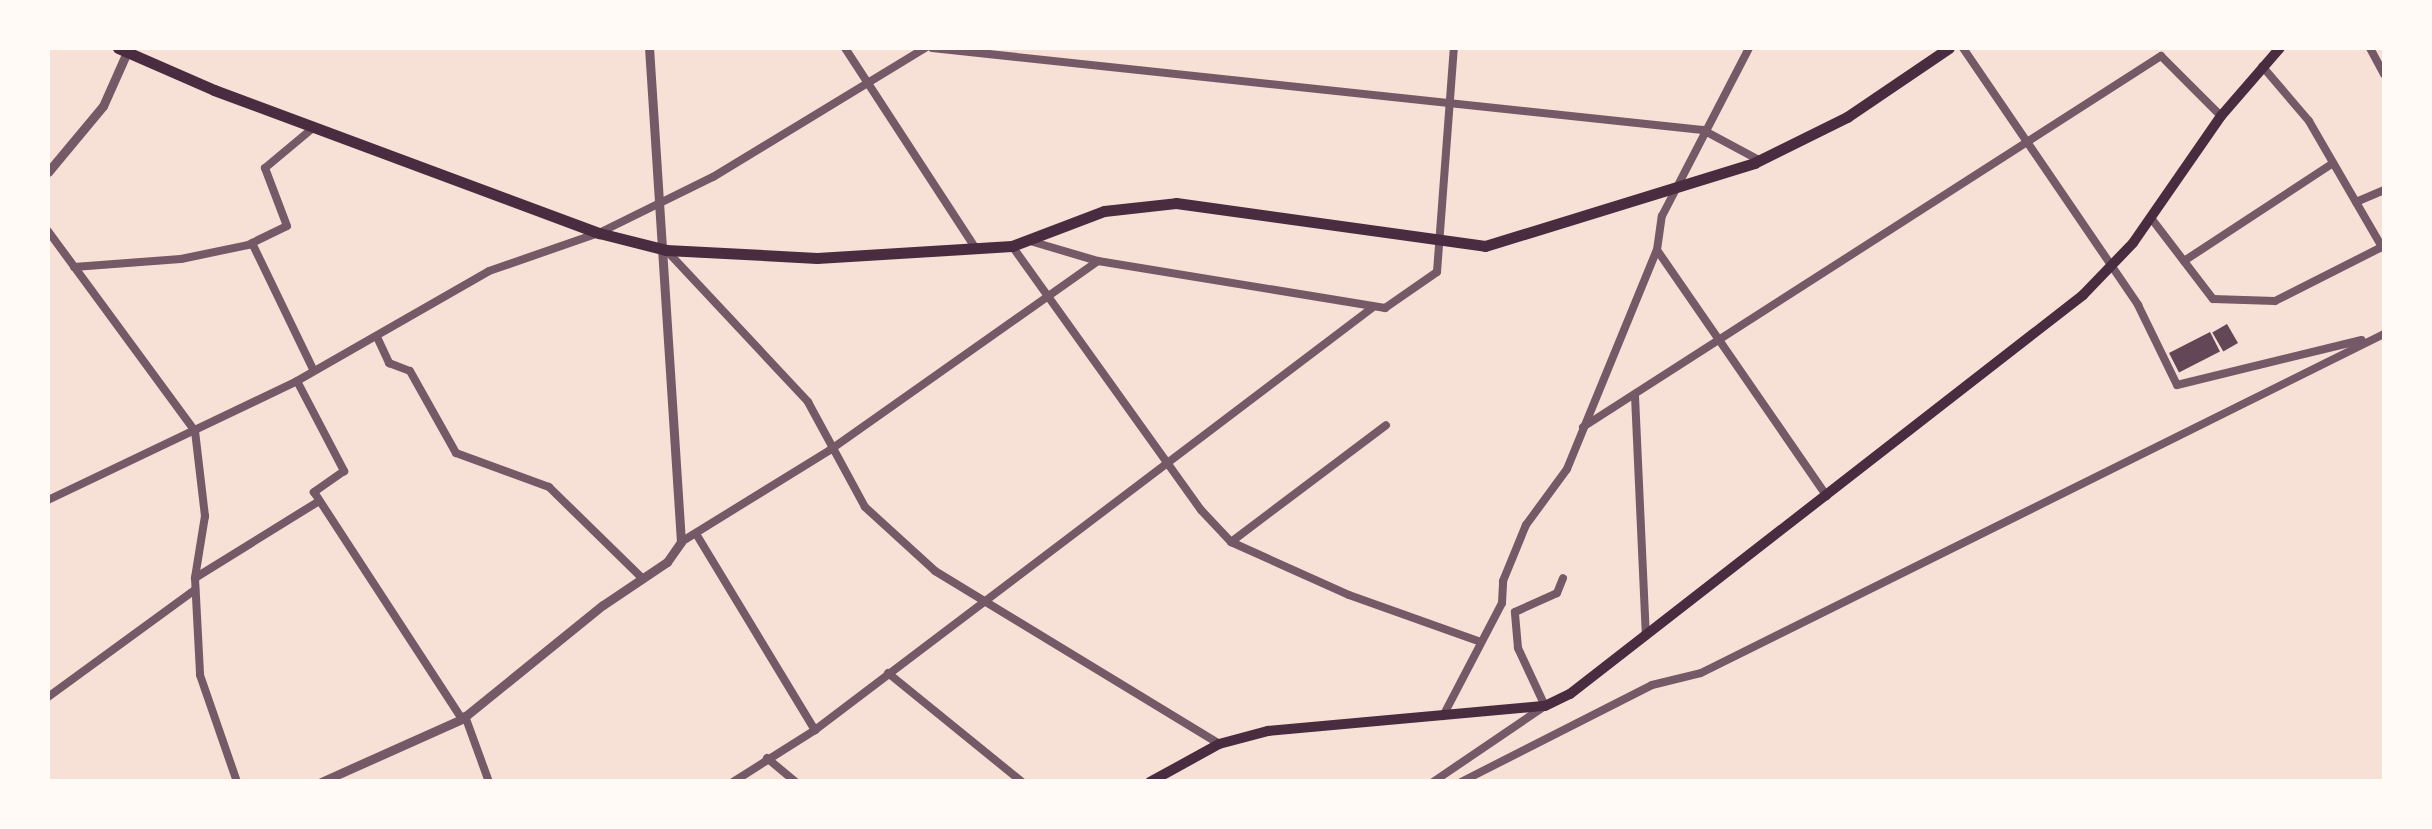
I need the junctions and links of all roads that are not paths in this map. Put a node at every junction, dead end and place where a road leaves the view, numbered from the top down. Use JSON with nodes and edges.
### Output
{"nodes":[{"id":1,"x":649,"y":48,"type":"edge"},
{"id":2,"x":845,"y":48,"type":"edge"},
{"id":3,"x":928,"y":48,"type":"edge"},
{"id":4,"x":1454,"y":48,"type":"edge"},
{"id":5,"x":1748,"y":48,"type":"edge"},
{"id":6,"x":1949,"y":48,"type":"edge"},
{"id":7,"x":1963,"y":48,"type":"edge"},
{"id":8,"x":2280,"y":48,"type":"edge"},
{"id":9,"x":2370,"y":48,"type":"edge"},
{"id":10,"x":122,"y":50,"type":"edge"},
{"id":11,"x":2262,"y":66,"type":"junction"},
{"id":12,"x":2384,"y":74,"type":"edge"},
{"id":13,"x":869,"y":82,"type":"junction"},
{"id":14,"x":1450,"y":102,"type":"junction"},
{"id":15,"x":2221,"y":116,"type":"junction"},
{"id":16,"x":314,"y":126,"type":"junction"},
{"id":17,"x":1703,"y":130,"type":"junction"},
{"id":18,"x":2028,"y":142,"type":"junction"},
{"id":19,"x":1759,"y":160,"type":"junction"},
{"id":20,"x":2333,"y":163,"type":"junction"},
{"id":21,"x":48,"y":172,"type":"edge"},
{"id":22,"x":1678,"y":190,"type":"junction"},
{"id":23,"x":2384,"y":190,"type":"edge"},
{"id":24,"x":662,"y":202,"type":"junction"},
{"id":25,"x":2356,"y":202,"type":"junction"},
{"id":26,"x":2151,"y":218,"type":"junction"},
{"id":27,"x":48,"y":231,"type":"edge"},
{"id":28,"x":599,"y":232,"type":"junction"},
{"id":29,"x":1030,"y":241,"type":"junction"},
{"id":30,"x":252,"y":243,"type":"junction"},
{"id":31,"x":1439,"y":243,"type":"junction"},
{"id":32,"x":1012,"y":246,"type":"junction"},
{"id":33,"x":976,"y":249,"type":"junction"},
{"id":34,"x":666,"y":250,"type":"junction"},
{"id":35,"x":1656,"y":250,"type":"junction"},
{"id":36,"x":2184,"y":260,"type":"junction"},
{"id":37,"x":1098,"y":261,"type":"junction"},
{"id":38,"x":74,"y":266,"type":"junction"},
{"id":39,"x":2113,"y":267,"type":"junction"},
{"id":40,"x":1047,"y":295,"type":"junction"},
{"id":41,"x":1372,"y":308,"type":"junction"},
{"id":42,"x":2383,"y":335,"type":"edge"},
{"id":43,"x":377,"y":337,"type":"junction"},
{"id":44,"x":1718,"y":346,"type":"junction"},
{"id":45,"x":314,"y":369,"type":"junction"},
{"id":46,"x":297,"y":381,"type":"junction"},
{"id":47,"x":1635,"y":396,"type":"junction"},
{"id":48,"x":1386,"y":425,"type":"dead end"},
{"id":49,"x":1583,"y":427,"type":"junction"},
{"id":50,"x":195,"y":431,"type":"junction"},
{"id":51,"x":830,"y":450,"type":"junction"},
{"id":52,"x":1167,"y":460,"type":"junction"},
{"id":53,"x":1827,"y":496,"type":"junction"},
{"id":54,"x":48,"y":500,"type":"edge"},
{"id":55,"x":320,"y":501,"type":"junction"},
{"id":56,"x":698,"y":537,"type":"junction"},
{"id":57,"x":681,"y":542,"type":"junction"},
{"id":58,"x":1231,"y":542,"type":"junction"},
{"id":59,"x":195,"y":578,"type":"junction"},
{"id":60,"x":642,"y":578,"type":"junction"},
{"id":61,"x":1563,"y":578,"type":"dead end"},
{"id":62,"x":195,"y":590,"type":"junction"},
{"id":63,"x":984,"y":602,"type":"junction"},
{"id":64,"x":1646,"y":636,"type":"junction"},
{"id":65,"x":1481,"y":642,"type":"junction"},
{"id":66,"x":888,"y":674,"type":"junction"},
{"id":67,"x":48,"y":696,"type":"edge"},
{"id":68,"x":1544,"y":706,"type":"junction"},
{"id":69,"x":1443,"y":716,"type":"junction"},
{"id":70,"x":463,"y":718,"type":"junction"},
{"id":71,"x":815,"y":730,"type":"junction"},
{"id":72,"x":1218,"y":744,"type":"junction"},
{"id":73,"x":767,"y":758,"type":"junction"},
{"id":74,"x":237,"y":782,"type":"edge"},
{"id":75,"x":321,"y":782,"type":"edge"},
{"id":76,"x":489,"y":782,"type":"edge"},
{"id":77,"x":733,"y":782,"type":"edge"},
{"id":78,"x":796,"y":782,"type":"edge"},
{"id":79,"x":1022,"y":782,"type":"edge"},
{"id":80,"x":1150,"y":782,"type":"edge"},
{"id":81,"x":1433,"y":782,"type":"edge"},
{"id":82,"x":1462,"y":782,"type":"edge"}],
"edges":[{"from":1,"to":24,"type":"street"},
{"from":2,"to":13,"type":"street"},
{"from":3,"to":13,"type":"street"},
{"from":3,"to":14,"type":"street"},
{"from":4,"to":14,"type":"street"},
{"from":5,"to":17,"type":"street"},
{"from":6,"to":19,"type":"highway"},
{"from":7,"to":18,"type":"street"},
{"from":8,"to":11,"type":"main road"},
{"from":9,"to":12,"type":"street"},
{"from":10,"to":16,"type":"highway"},
{"from":10,"to":21,"type":"street"},
{"from":11,"to":15,"type":"main road"},
{"from":11,"to":20,"type":"street"},
{"from":13,"to":24,"type":"street"},
{"from":13,"to":33,"type":"street"},
{"from":14,"to":17,"type":"street"},
{"from":14,"to":31,"type":"street"},
{"from":15,"to":18,"type":"street"},
{"from":15,"to":26,"type":"main road"},
{"from":16,"to":28,"type":"highway"},
{"from":16,"to":30,"type":"street"},
{"from":17,"to":19,"type":"street"},
{"from":17,"to":22,"type":"street"},
{"from":18,"to":39,"type":"street"},
{"from":18,"to":44,"type":"street"},
{"from":19,"to":22,"type":"highway"},
{"from":20,"to":25,"type":"street"},
{"from":20,"to":36,"type":"street"},
{"from":22,"to":31,"type":"highway"},
{"from":22,"to":35,"type":"street"},
{"from":23,"to":25,"type":"street"},
{"from":24,"to":28,"type":"street"},
{"from":24,"to":34,"type":"street"},
{"from":25,"to":36,"type":"street"},
{"from":26,"to":36,"type":"street"},
{"from":26,"to":39,"type":"main road"},
{"from":27,"to":38,"type":"street"},
{"from":28,"to":34,"type":"highway"},
{"from":28,"to":43,"type":"street"},
{"from":29,"to":31,"type":"highway"},
{"from":29,"to":32,"type":"highway"},
{"from":29,"to":37,"type":"street"},
{"from":30,"to":38,"type":"street"},
{"from":30,"to":45,"type":"street"},
{"from":31,"to":41,"type":"street"},
{"from":32,"to":33,"type":"highway"},
{"from":32,"to":40,"type":"street"},
{"from":33,"to":34,"type":"highway"},
{"from":34,"to":51,"type":"street"},
{"from":34,"to":57,"type":"street"},
{"from":35,"to":44,"type":"street"},
{"from":35,"to":49,"type":"street"},
{"from":37,"to":40,"type":"street"},
{"from":37,"to":41,"type":"street"},
{"from":38,"to":50,"type":"street"},
{"from":39,"to":42,"type":"street"},
{"from":39,"to":53,"type":"main road"},
{"from":40,"to":51,"type":"street"},
{"from":40,"to":52,"type":"street"},
{"from":41,"to":52,"type":"street"},
{"from":42,"to":82,"type":"street"},
{"from":43,"to":45,"type":"street"},
{"from":43,"to":60,"type":"street"},
{"from":44,"to":47,"type":"street"},
{"from":44,"to":53,"type":"street"},
{"from":45,"to":46,"type":"street"},
{"from":46,"to":50,"type":"street"},
{"from":46,"to":55,"type":"street"},
{"from":47,"to":49,"type":"street"},
{"from":47,"to":64,"type":"street"},
{"from":48,"to":58,"type":"street"},
{"from":49,"to":65,"type":"street"},
{"from":50,"to":54,"type":"street"},
{"from":50,"to":59,"type":"street"},
{"from":51,"to":56,"type":"street"},
{"from":51,"to":63,"type":"street"},
{"from":52,"to":58,"type":"street"},
{"from":52,"to":63,"type":"street"},
{"from":53,"to":64,"type":"main road"},
{"from":55,"to":59,"type":"street"},
{"from":55,"to":70,"type":"street"},
{"from":56,"to":57,"type":"street"},
{"from":56,"to":71,"type":"street"},
{"from":57,"to":60,"type":"street"},
{"from":58,"to":65,"type":"street"},
{"from":59,"to":62,"type":"street"},
{"from":60,"to":70,"type":"street"},
{"from":61,"to":68,"type":"street"},
{"from":62,"to":67,"type":"street"},
{"from":62,"to":74,"type":"street"},
{"from":63,"to":66,"type":"street"},
{"from":63,"to":72,"type":"street"},
{"from":64,"to":68,"type":"main road"},
{"from":65,"to":69,"type":"street"},
{"from":66,"to":71,"type":"street"},
{"from":66,"to":79,"type":"street"},
{"from":68,"to":69,"type":"main road"},
{"from":68,"to":81,"type":"street"},
{"from":69,"to":72,"type":"main road"},
{"from":70,"to":75,"type":"street"},
{"from":70,"to":76,"type":"street"},
{"from":71,"to":73,"type":"street"},
{"from":72,"to":80,"type":"main road"},
{"from":73,"to":77,"type":"street"},
{"from":73,"to":78,"type":"street"}]}
